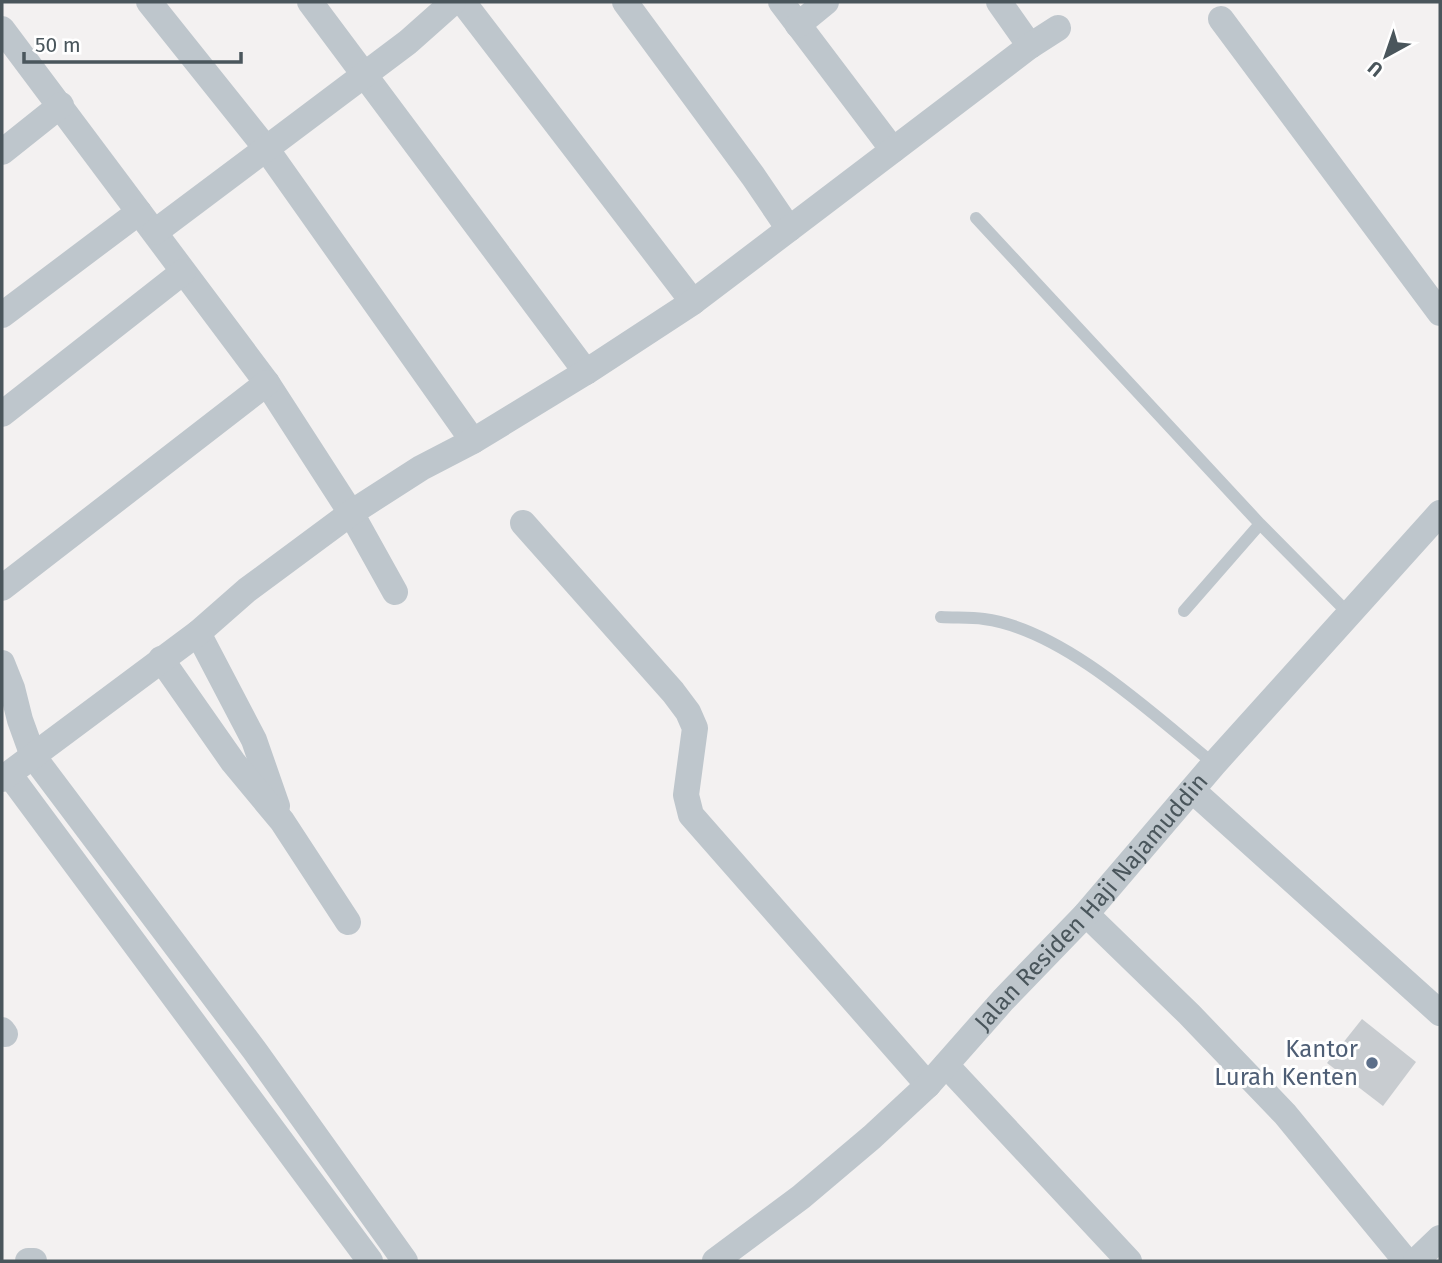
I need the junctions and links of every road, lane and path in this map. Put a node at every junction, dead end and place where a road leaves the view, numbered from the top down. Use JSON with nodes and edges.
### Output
{"nodes":[{"id":1,"x":149,"y":2,"type":"edge"},
{"id":2,"x":310,"y":2,"type":"edge"},
{"id":3,"x":453,"y":2,"type":"edge"},
{"id":4,"x":463,"y":2,"type":"edge"},
{"id":5,"x":625,"y":2,"type":"edge"},
{"id":6,"x":781,"y":2,"type":"edge"},
{"id":7,"x":827,"y":2,"type":"edge"},
{"id":8,"x":999,"y":2,"type":"edge"},
{"id":9,"x":1221,"y":19,"type":"dead end"},
{"id":10,"x":798,"y":25,"type":"junction"},
{"id":11,"x":1058,"y":28,"type":"dead end"},
{"id":12,"x":2,"y":29,"type":"edge"},
{"id":13,"x":1030,"y":46,"type":"junction"},
{"id":14,"x":365,"y":74,"type":"junction"},
{"id":15,"x":61,"y":106,"type":"junction"},
{"id":16,"x":265,"y":147,"type":"junction"},
{"id":17,"x":893,"y":150,"type":"junction"},
{"id":18,"x":2,"y":152,"type":"edge"},
{"id":19,"x":976,"y":218,"type":"dead end"},
{"id":20,"x":147,"y":222,"type":"junction"},
{"id":21,"x":789,"y":229,"type":"junction"},
{"id":22,"x":183,"y":272,"type":"junction"},
{"id":23,"x":693,"y":302,"type":"junction"},
{"id":24,"x":1440,"y":313,"type":"edge"},
{"id":25,"x":2,"y":315,"type":"edge"},
{"id":26,"x":586,"y":372,"type":"junction"},
{"id":27,"x":267,"y":383,"type":"junction"},
{"id":28,"x":2,"y":414,"type":"edge"},
{"id":29,"x":473,"y":441,"type":"junction"},
{"id":30,"x":351,"y":513,"type":"junction"},
{"id":31,"x":1440,"y":513,"type":"edge"},
{"id":32,"x":523,"y":523,"type":"dead end"},
{"id":33,"x":1260,"y":524,"type":"junction"},
{"id":34,"x":2,"y":588,"type":"edge"},
{"id":35,"x":394,"y":592,"type":"dead end"},
{"id":36,"x":1184,"y":611,"type":"dead end"},
{"id":37,"x":1350,"y":615,"type":"junction"},
{"id":38,"x":941,"y":617,"type":"dead end"},
{"id":39,"x":198,"y":633,"type":"junction"},
{"id":40,"x":161,"y":659,"type":"junction"},
{"id":41,"x":2,"y":663,"type":"edge"},
{"id":42,"x":33,"y":756,"type":"junction"},
{"id":43,"x":1214,"y":764,"type":"junction"},
{"id":44,"x":5,"y":777,"type":"edge"},
{"id":45,"x":1192,"y":790,"type":"junction"},
{"id":46,"x":282,"y":821,"type":"junction"},
{"id":47,"x":1086,"y":914,"type":"junction"},
{"id":48,"x":348,"y":922,"type":"dead end"},
{"id":49,"x":1440,"y":1013,"type":"edge"},
{"id":50,"x":255,"y":1051,"type":"junction"},
{"id":51,"x":946,"y":1065,"type":"junction"},
{"id":52,"x":230,"y":1073,"type":"junction"},
{"id":53,"x":928,"y":1085,"type":"junction"},
{"id":54,"x":307,"y":1124,"type":"junction"},
{"id":55,"x":285,"y":1145,"type":"junction"},
{"id":56,"x":383,"y":1230,"type":"junction"},
{"id":57,"x":1440,"y":1238,"type":"edge"},
{"id":58,"x":359,"y":1257,"type":"edge"},
{"id":59,"x":28,"y":1261,"type":"edge"},
{"id":60,"x":34,"y":1261,"type":"edge"},
{"id":61,"x":405,"y":1261,"type":"edge"},
{"id":62,"x":715,"y":1261,"type":"edge"},
{"id":63,"x":1129,"y":1261,"type":"edge"},
{"id":64,"x":1406,"y":1261,"type":"edge"},
{"id":65,"x":1416,"y":1261,"type":"edge"}],
"edges":[{"from":1,"to":16,"type":"street"},
{"from":2,"to":14,"type":"street"},
{"from":3,"to":14,"type":"street"},
{"from":4,"to":23,"type":"street"},
{"from":5,"to":21,"type":"street"},
{"from":6,"to":10,"type":"street"},
{"from":7,"to":10,"type":"street"},
{"from":8,"to":13,"type":"street"},
{"from":9,"to":24,"type":"street"},
{"from":10,"to":17,"type":"street"},
{"from":11,"to":13,"type":"street"},
{"from":12,"to":15,"type":"street"},
{"from":13,"to":17,"type":"street"},
{"from":14,"to":16,"type":"street"},
{"from":14,"to":26,"type":"street"},
{"from":15,"to":18,"type":"street"},
{"from":15,"to":20,"type":"street"},
{"from":16,"to":20,"type":"street"},
{"from":16,"to":29,"type":"street"},
{"from":17,"to":21,"type":"street"},
{"from":19,"to":33,"type":"lane"},
{"from":20,"to":22,"type":"street"},
{"from":20,"to":25,"type":"street"},
{"from":21,"to":23,"type":"street"},
{"from":22,"to":27,"type":"street"},
{"from":22,"to":28,"type":"street"},
{"from":23,"to":26,"type":"street"},
{"from":26,"to":29,"type":"street"},
{"from":27,"to":30,"type":"street"},
{"from":27,"to":34,"type":"street"},
{"from":29,"to":30,"type":"street"},
{"from":30,"to":35,"type":"street"},
{"from":30,"to":39,"type":"street"},
{"from":31,"to":37,"type":"street","name":"Jalan Residen Haji Najamuddin"},
{"from":32,"to":53,"type":"street"},
{"from":33,"to":36,"type":"lane"},
{"from":33,"to":37,"type":"lane"},
{"from":37,"to":43,"type":"street","name":"Jalan Residen Haji Najamuddin"},
{"from":38,"to":43,"type":"lane"},
{"from":39,"to":40,"type":"street"},
{"from":39,"to":46,"type":"street"},
{"from":40,"to":42,"type":"street"},
{"from":40,"to":46,"type":"street"},
{"from":41,"to":42,"type":"street"},
{"from":42,"to":44,"type":"street"},
{"from":42,"to":50,"type":"street"},
{"from":43,"to":45,"type":"street","name":"Jalan Residen Haji Najamuddin"},
{"from":44,"to":52,"type":"street"},
{"from":45,"to":47,"type":"street","name":"Jalan Residen Haji Najamuddin"},
{"from":45,"to":49,"type":"street"},
{"from":46,"to":48,"type":"street"},
{"from":47,"to":51,"type":"street","name":"Jalan Residen Haji Najamuddin"},
{"from":47,"to":64,"type":"street"},
{"from":50,"to":52,"type":"street"},
{"from":50,"to":54,"type":"street"},
{"from":51,"to":53,"type":"street","name":"Jalan Residen Haji Najamuddin"},
{"from":51,"to":63,"type":"street"},
{"from":52,"to":55,"type":"street"},
{"from":53,"to":62,"type":"street","name":"Jalan Residen Haji Najamuddin"},
{"from":54,"to":55,"type":"street"},
{"from":54,"to":56,"type":"street"},
{"from":55,"to":58,"type":"street"},
{"from":56,"to":58,"type":"street"},
{"from":56,"to":61,"type":"street"},
{"from":57,"to":65,"type":"street"},
{"from":59,"to":60,"type":"street"}]}
